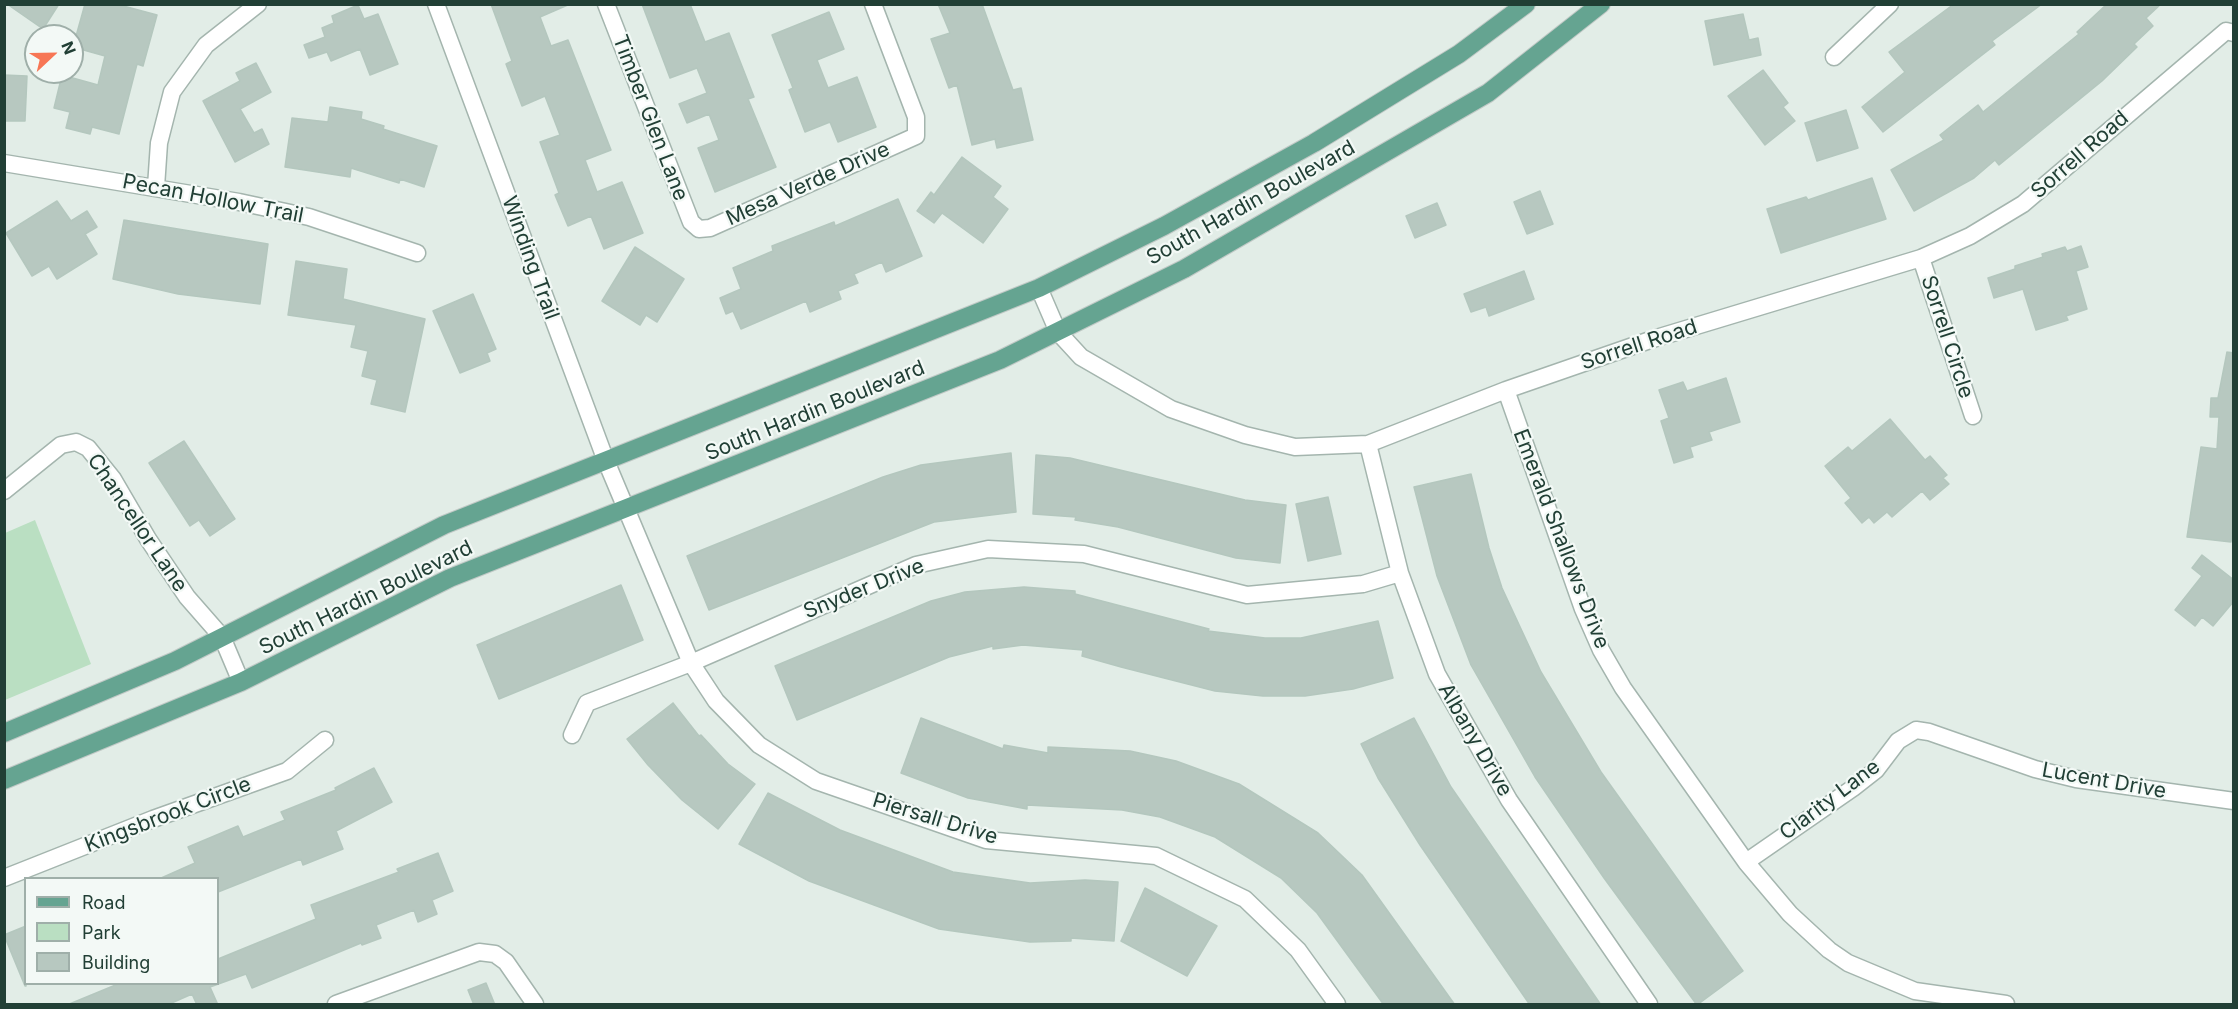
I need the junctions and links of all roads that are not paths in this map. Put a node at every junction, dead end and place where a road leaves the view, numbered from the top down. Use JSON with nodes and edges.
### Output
{"nodes":[{"id":1,"x":436,"y":4,"type":"edge"},
{"id":2,"x":606,"y":4,"type":"edge"},
{"id":3,"x":873,"y":4,"type":"edge"},
{"id":4,"x":1526,"y":4,"type":"edge"},
{"id":5,"x":1601,"y":4,"type":"edge"},
{"id":6,"x":1890,"y":4,"type":"edge"},
{"id":7,"x":248,"y":6,"type":"edge"},
{"id":8,"x":2230,"y":32,"type":"edge"},
{"id":9,"x":1834,"y":57,"type":"dead end"},
{"id":10,"x":4,"y":163,"type":"edge"},
{"id":11,"x":156,"y":187,"type":"junction"},
{"id":12,"x":699,"y":229,"type":"joint"},
{"id":13,"x":417,"y":253,"type":"dead end"},
{"id":14,"x":1921,"y":258,"type":"junction"},
{"id":15,"x":1039,"y":288,"type":"junction"},
{"id":16,"x":1058,"y":332,"type":"junction"},
{"id":17,"x":1506,"y":390,"type":"junction"},
{"id":18,"x":1972,"y":416,"type":"dead end"},
{"id":19,"x":1368,"y":444,"type":"junction"},
{"id":20,"x":606,"y":461,"type":"junction"},
{"id":21,"x":4,"y":491,"type":"edge"},
{"id":22,"x":627,"y":510,"type":"junction"},
{"id":23,"x":1400,"y":573,"type":"junction"},
{"id":24,"x":222,"y":637,"type":"junction"},
{"id":25,"x":691,"y":663,"type":"junction"},
{"id":26,"x":242,"y":682,"type":"junction"},
{"id":27,"x":1909,"y":732,"type":"joint"},
{"id":28,"x":4,"y":733,"type":"edge"},
{"id":29,"x":572,"y":735,"type":"dead end"},
{"id":30,"x":325,"y":740,"type":"dead end"},
{"id":31,"x":4,"y":780,"type":"edge"},
{"id":32,"x":2234,"y":801,"type":"edge"},
{"id":33,"x":1746,"y":862,"type":"junction"},
{"id":34,"x":4,"y":878,"type":"edge"},
{"id":35,"x":1912,"y":998,"type":"edge"},
{"id":36,"x":336,"y":1005,"type":"edge"},
{"id":37,"x":535,"y":1005,"type":"edge"},
{"id":38,"x":1336,"y":1005,"type":"edge"},
{"id":39,"x":1649,"y":1005,"type":"edge"},
{"id":40,"x":2006,"y":1005,"type":"edge"}],
"edges":[{"from":1,"to":20,"type":"street","name":"Winding Trail"},
{"from":2,"to":12,"type":"street","name":"Timber Glen Lane"},
{"from":3,"to":12,"type":"street","name":"Mesa Verde Drive"},
{"from":4,"to":15,"type":"main road","name":"South Hardin Boulevard"},
{"from":5,"to":16,"type":"main road","name":"South Hardin Boulevard"},
{"from":6,"to":9,"type":"street"},
{"from":7,"to":11,"type":"street"},
{"from":8,"to":14,"type":"street","name":"Sorrell Road"},
{"from":10,"to":11,"type":"street","name":"Pecan Hollow Trail"},
{"from":11,"to":13,"type":"street","name":"Pecan Hollow Trail"},
{"from":14,"to":17,"type":"street","name":"Sorrell Road"},
{"from":14,"to":18,"type":"street","name":"Sorrell Circle"},
{"from":15,"to":16,"type":"street","name":"Sorrell Road"},
{"from":15,"to":20,"type":"main road","name":"South Hardin Boulevard"},
{"from":16,"to":19,"type":"street","name":"Sorrell Road"},
{"from":16,"to":22,"type":"main road","name":"South Hardin Boulevard"},
{"from":17,"to":19,"type":"street","name":"Sorrell Road"},
{"from":17,"to":33,"type":"street","name":"Emerald Shallows Drive"},
{"from":19,"to":23,"type":"street","name":"Albany Drive"},
{"from":20,"to":22,"type":"street","name":"Winding Trail"},
{"from":20,"to":24,"type":"main road","name":"South Hardin Boulevard"},
{"from":21,"to":24,"type":"street","name":"Chancellor Lane"},
{"from":22,"to":25,"type":"street","name":"Piersall Drive"},
{"from":22,"to":26,"type":"main road","name":"South Hardin Boulevard"},
{"from":23,"to":25,"type":"street","name":"Snyder Drive"},
{"from":23,"to":39,"type":"street","name":"Albany Drive"},
{"from":24,"to":26,"type":"street","name":"Chancellor Lane"},
{"from":24,"to":28,"type":"main road","name":"South Hardin Boulevard"},
{"from":25,"to":29,"type":"street","name":"Snyder Drive"},
{"from":25,"to":38,"type":"street","name":"Piersall Drive"},
{"from":26,"to":31,"type":"main road","name":"South Hardin Boulevard"},
{"from":27,"to":32,"type":"street","name":"Lucent Drive"},
{"from":27,"to":33,"type":"street","name":"Clarity Lane"},
{"from":30,"to":34,"type":"street","name":"Kingsbrook Circle"},
{"from":33,"to":35,"type":"street","name":"Emerald Shallows Drive"},
{"from":35,"to":40,"type":"street","name":"Emerald Shallows Drive"},
{"from":36,"to":37,"type":"street"}]}
